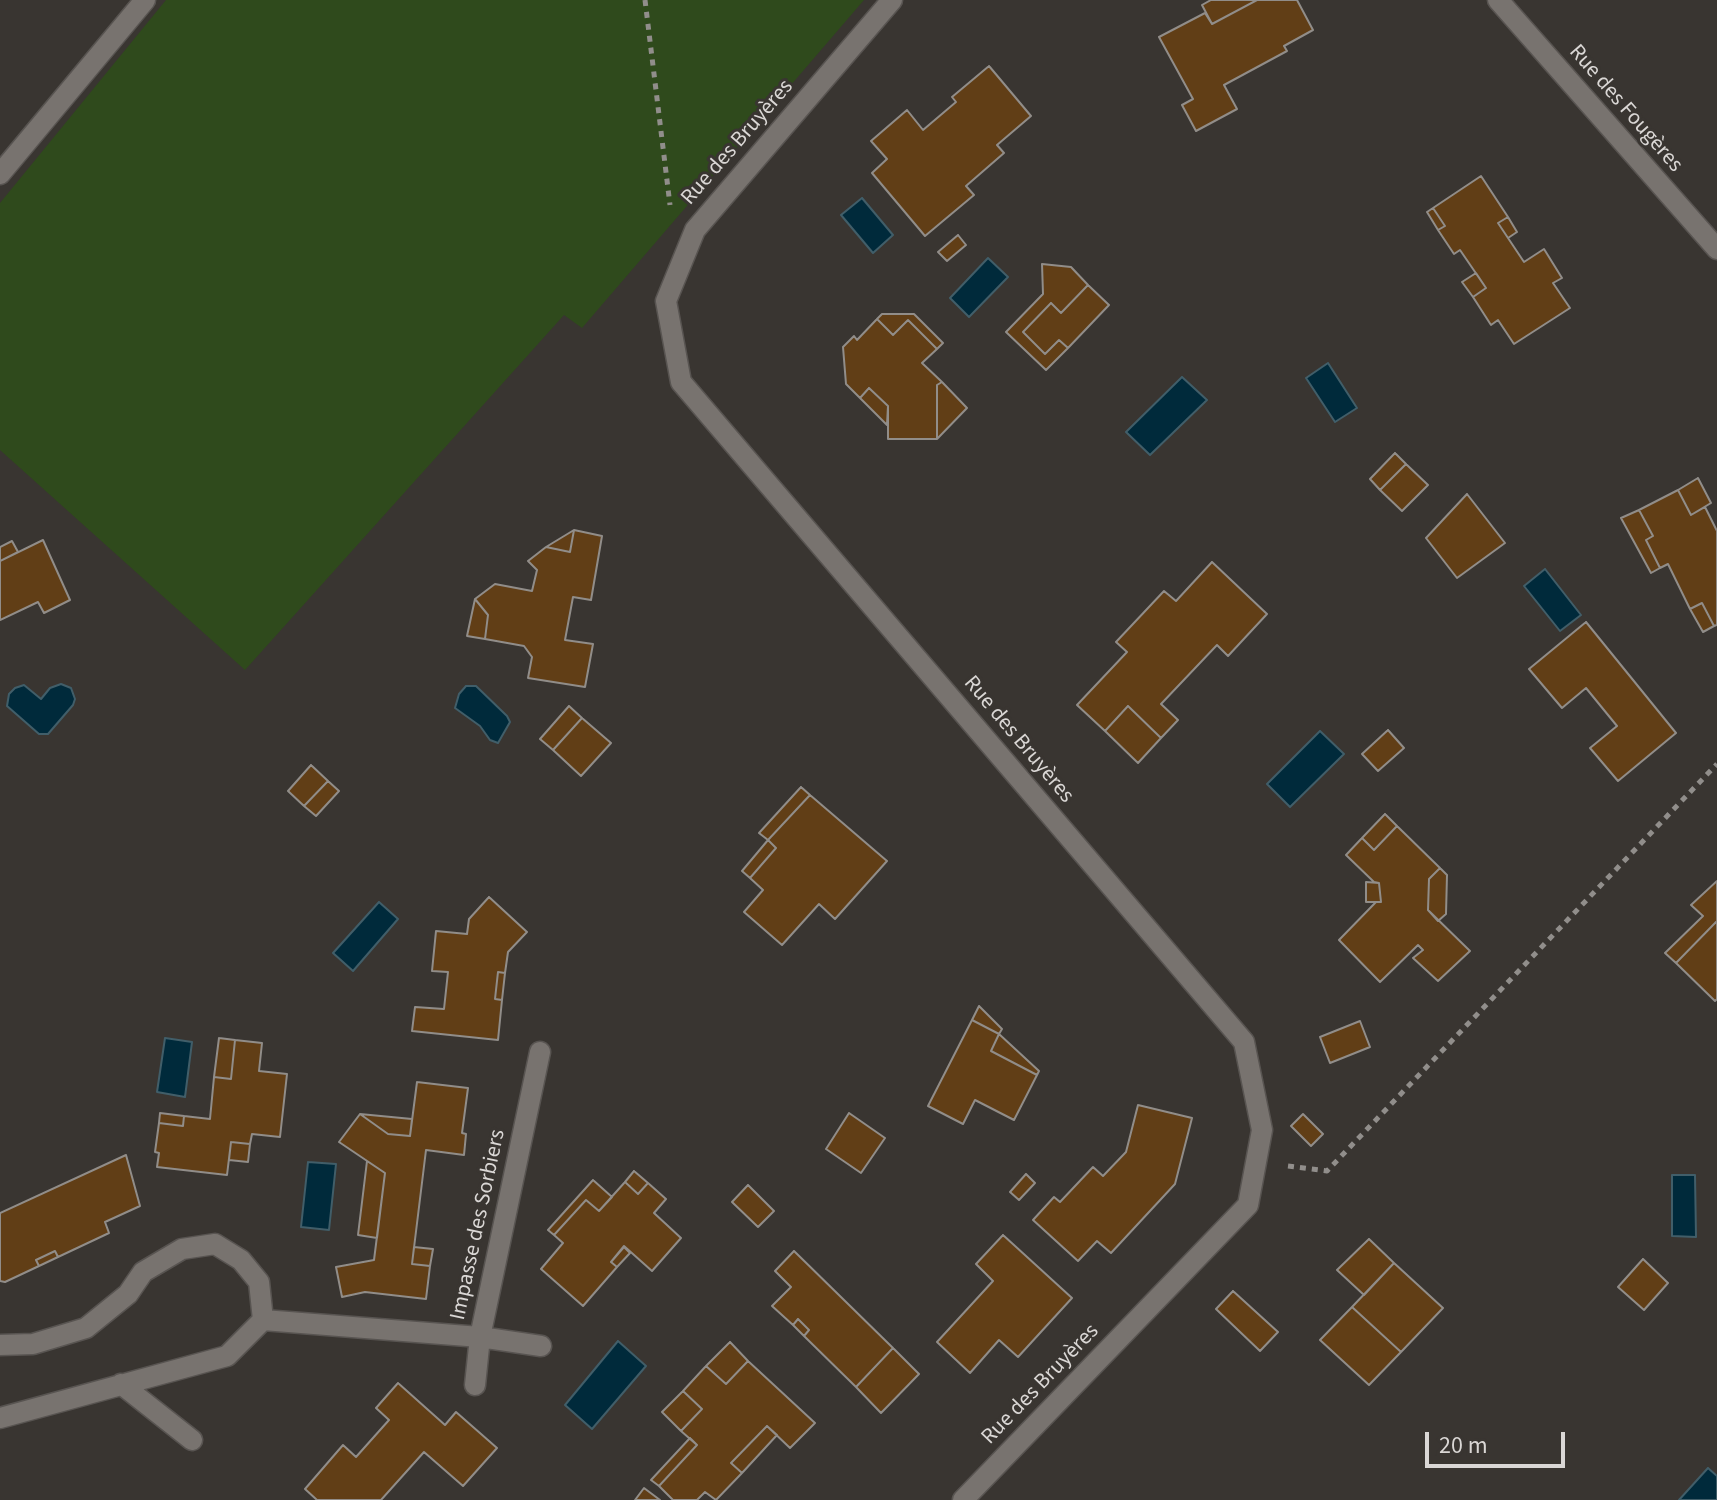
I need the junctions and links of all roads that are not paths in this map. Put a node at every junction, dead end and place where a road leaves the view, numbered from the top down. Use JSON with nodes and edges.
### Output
{"nodes":[{"id":1,"x":145,"y":0,"type":"edge"},
{"id":2,"x":892,"y":0,"type":"edge"},
{"id":3,"x":1498,"y":0,"type":"edge"},
{"id":4,"x":0,"y":174,"type":"edge"},
{"id":5,"x":1717,"y":249,"type":"edge"},
{"id":6,"x":540,"y":1052,"type":"dead end"},
{"id":7,"x":263,"y":1320,"type":"junction"},
{"id":8,"x":480,"y":1337,"type":"junction"},
{"id":9,"x":0,"y":1345,"type":"edge"},
{"id":10,"x":541,"y":1346,"type":"dead end"},
{"id":11,"x":121,"y":1384,"type":"junction"},
{"id":12,"x":475,"y":1385,"type":"dead end"},
{"id":13,"x":0,"y":1418,"type":"edge"},
{"id":14,"x":192,"y":1440,"type":"dead end"},
{"id":15,"x":963,"y":1500,"type":"edge"}],
"edges":[{"from":1,"to":4,"type":"street"},
{"from":2,"to":15,"type":"street","name":"Rue des Bruyères"},
{"from":3,"to":5,"type":"street","name":"Rue des Fougères"},
{"from":6,"to":8,"type":"street","name":"Impasse des Sorbiers"},
{"from":7,"to":8,"type":"street","name":"Impasse des Sorbiers"},
{"from":7,"to":9,"type":"street"},
{"from":7,"to":11,"type":"street"},
{"from":8,"to":10,"type":"street"},
{"from":8,"to":12,"type":"street"},
{"from":11,"to":13,"type":"street"},
{"from":11,"to":14,"type":"street"}]}
